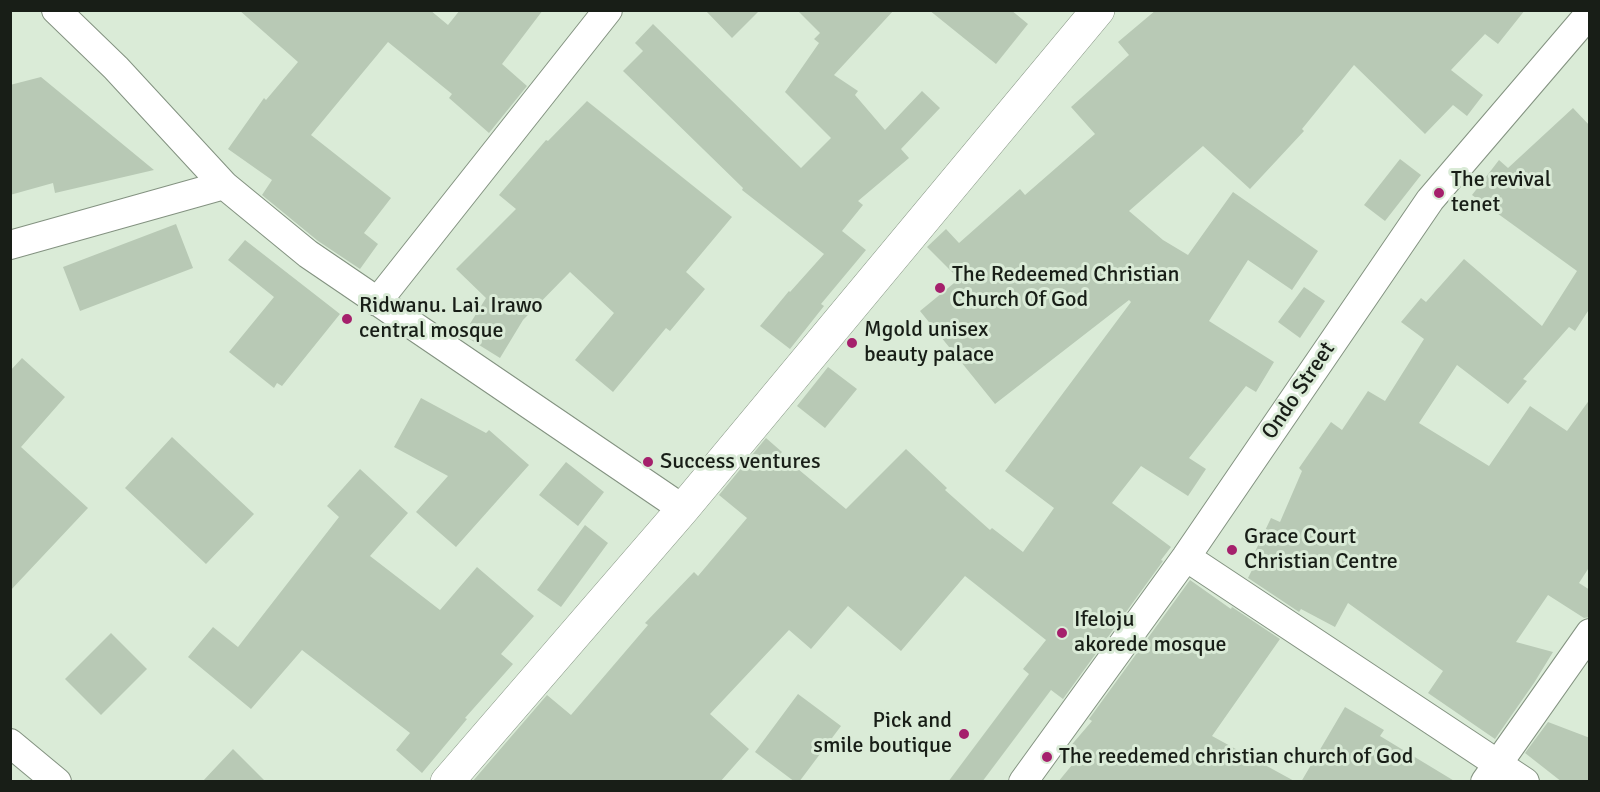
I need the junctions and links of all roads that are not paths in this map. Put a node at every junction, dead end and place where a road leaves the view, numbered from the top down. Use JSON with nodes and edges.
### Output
{"nodes":[{"id":1,"x":56,"y":10,"type":"edge"},
{"id":2,"x":608,"y":10,"type":"edge"},
{"id":3,"x":1098,"y":10,"type":"edge"},
{"id":4,"x":1590,"y":13,"type":"edge"},
{"id":5,"x":224,"y":185,"type":"junction"},
{"id":6,"x":10,"y":245,"type":"edge"},
{"id":7,"x":377,"y":302,"type":"junction"},
{"id":8,"x":683,"y":509,"type":"junction"},
{"id":9,"x":1186,"y":557,"type":"junction"},
{"id":10,"x":1590,"y":633,"type":"edge"},
{"id":11,"x":10,"y":743,"type":"edge"},
{"id":12,"x":1491,"y":772,"type":"edge"},
{"id":13,"x":57,"y":782,"type":"edge"},
{"id":14,"x":447,"y":782,"type":"edge"},
{"id":15,"x":1023,"y":782,"type":"edge"},
{"id":16,"x":1525,"y":782,"type":"edge"}],
"edges":[{"from":1,"to":5,"type":"street"},
{"from":2,"to":7,"type":"street"},
{"from":3,"to":8,"type":"street"},
{"from":4,"to":9,"type":"street","name":"Ondo Street"},
{"from":5,"to":6,"type":"street"},
{"from":5,"to":7,"type":"street"},
{"from":7,"to":8,"type":"street"},
{"from":8,"to":14,"type":"street"},
{"from":9,"to":12,"type":"street"},
{"from":9,"to":15,"type":"street","name":"Ondo Street"},
{"from":10,"to":12,"type":"street"},
{"from":11,"to":13,"type":"street"},
{"from":12,"to":16,"type":"street"}]}
